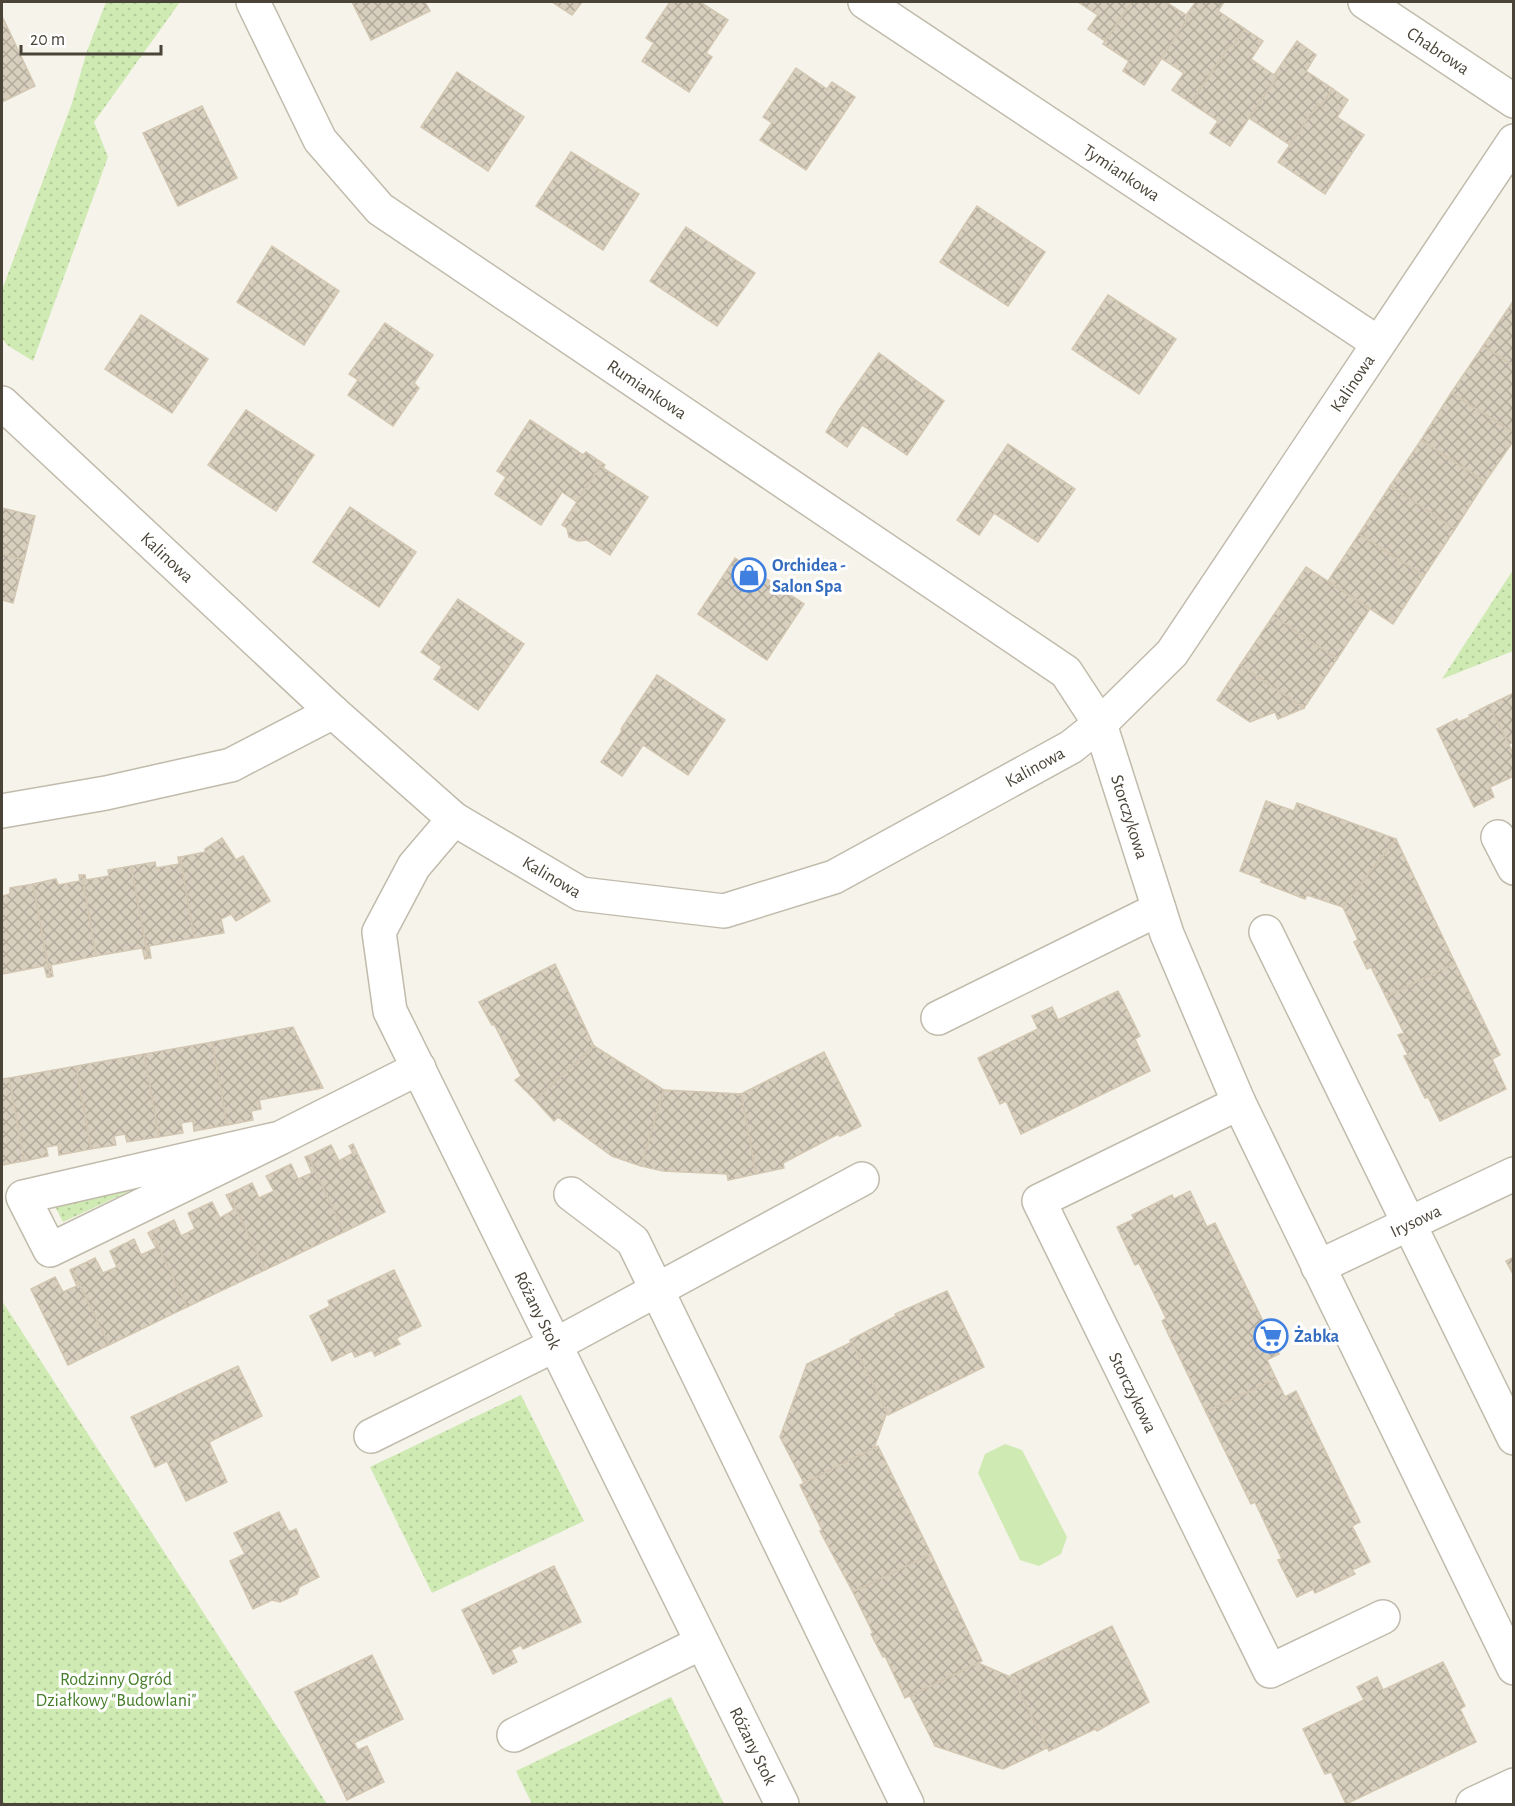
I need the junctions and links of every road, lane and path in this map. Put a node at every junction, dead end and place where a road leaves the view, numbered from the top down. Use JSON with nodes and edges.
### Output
{"nodes":[{"id":1,"x":253,"y":2,"type":"edge"},
{"id":2,"x":865,"y":2,"type":"edge"},
{"id":3,"x":1365,"y":2,"type":"edge"},
{"id":4,"x":1514,"y":101,"type":"edge"},
{"id":5,"x":1514,"y":141,"type":"edge"},
{"id":6,"x":1378,"y":343,"type":"junction"},
{"id":7,"x":2,"y":403,"type":"edge"},
{"id":8,"x":333,"y":712,"type":"junction"},
{"id":9,"x":1100,"y":724,"type":"junction"},
{"id":10,"x":2,"y":812,"type":"edge"},
{"id":11,"x":454,"y":819,"type":"junction"},
{"id":12,"x":1498,"y":837,"type":"dead end"},
{"id":13,"x":1514,"y":868,"type":"edge"},
{"id":14,"x":1159,"y":909,"type":"junction"},
{"id":15,"x":1266,"y":932,"type":"dead end"},
{"id":16,"x":938,"y":1018,"type":"dead end"},
{"id":17,"x":419,"y":1068,"type":"junction"},
{"id":18,"x":1239,"y":1103,"type":"junction"},
{"id":19,"x":280,"y":1138,"type":"junction"},
{"id":20,"x":1514,"y":1174,"type":"edge"},
{"id":21,"x":862,"y":1179,"type":"dead end"},
{"id":22,"x":571,"y":1194,"type":"dead end"},
{"id":23,"x":1408,"y":1224,"type":"junction"},
{"id":24,"x":1318,"y":1267,"type":"junction"},
{"id":25,"x":657,"y":1290,"type":"junction"},
{"id":26,"x":555,"y":1345,"type":"junction"},
{"id":27,"x":371,"y":1436,"type":"dead end"},
{"id":28,"x":1514,"y":1438,"type":"edge"},
{"id":29,"x":1383,"y":1617,"type":"dead end"},
{"id":30,"x":701,"y":1643,"type":"junction"},
{"id":31,"x":1509,"y":1647,"type":"edge"},
{"id":32,"x":514,"y":1735,"type":"dead end"},
{"id":33,"x":1514,"y":1785,"type":"edge"},
{"id":34,"x":782,"y":1804,"type":"edge"},
{"id":35,"x":907,"y":1804,"type":"edge"},
{"id":36,"x":1473,"y":1804,"type":"edge"}],
"edges":[{"from":1,"to":9,"type":"street","name":"Rumiankowa"},
{"from":2,"to":6,"type":"street","name":"Tymiankowa"},
{"from":3,"to":4,"type":"street","name":"Chabrowa"},
{"from":5,"to":6,"type":"street","name":"Kalinowa"},
{"from":6,"to":9,"type":"street","name":"Kalinowa"},
{"from":7,"to":8,"type":"street","name":"Kalinowa"},
{"from":8,"to":10,"type":"street"},
{"from":8,"to":11,"type":"street","name":"Kalinowa"},
{"from":9,"to":11,"type":"street","name":"Kalinowa"},
{"from":9,"to":14,"type":"street","name":"Storczykowa"},
{"from":11,"to":17,"type":"street","name":"Różany Stok"},
{"from":12,"to":13,"type":"street"},
{"from":14,"to":16,"type":"street"},
{"from":14,"to":18,"type":"street","name":"Storczykowa"},
{"from":15,"to":23,"type":"street"},
{"from":17,"to":19,"type":"street"},
{"from":17,"to":26,"type":"street","name":"Różany Stok"},
{"from":18,"to":24,"type":"street","name":"Storczykowa"},
{"from":18,"to":29,"type":"street","name":"Storczykowa"},
{"from":19,"to":19,"type":"street"},
{"from":20,"to":23,"type":"street","name":"Irysowa"},
{"from":21,"to":25,"type":"street"},
{"from":22,"to":25,"type":"street"},
{"from":23,"to":24,"type":"street","name":"Irysowa"},
{"from":23,"to":28,"type":"street"},
{"from":24,"to":31,"type":"street","name":"Storczykowa"},
{"from":25,"to":26,"type":"street"},
{"from":25,"to":35,"type":"street"},
{"from":26,"to":27,"type":"street"},
{"from":26,"to":30,"type":"street","name":"Różany Stok"},
{"from":30,"to":32,"type":"street"},
{"from":30,"to":34,"type":"street","name":"Różany Stok"},
{"from":33,"to":36,"type":"street"}]}
